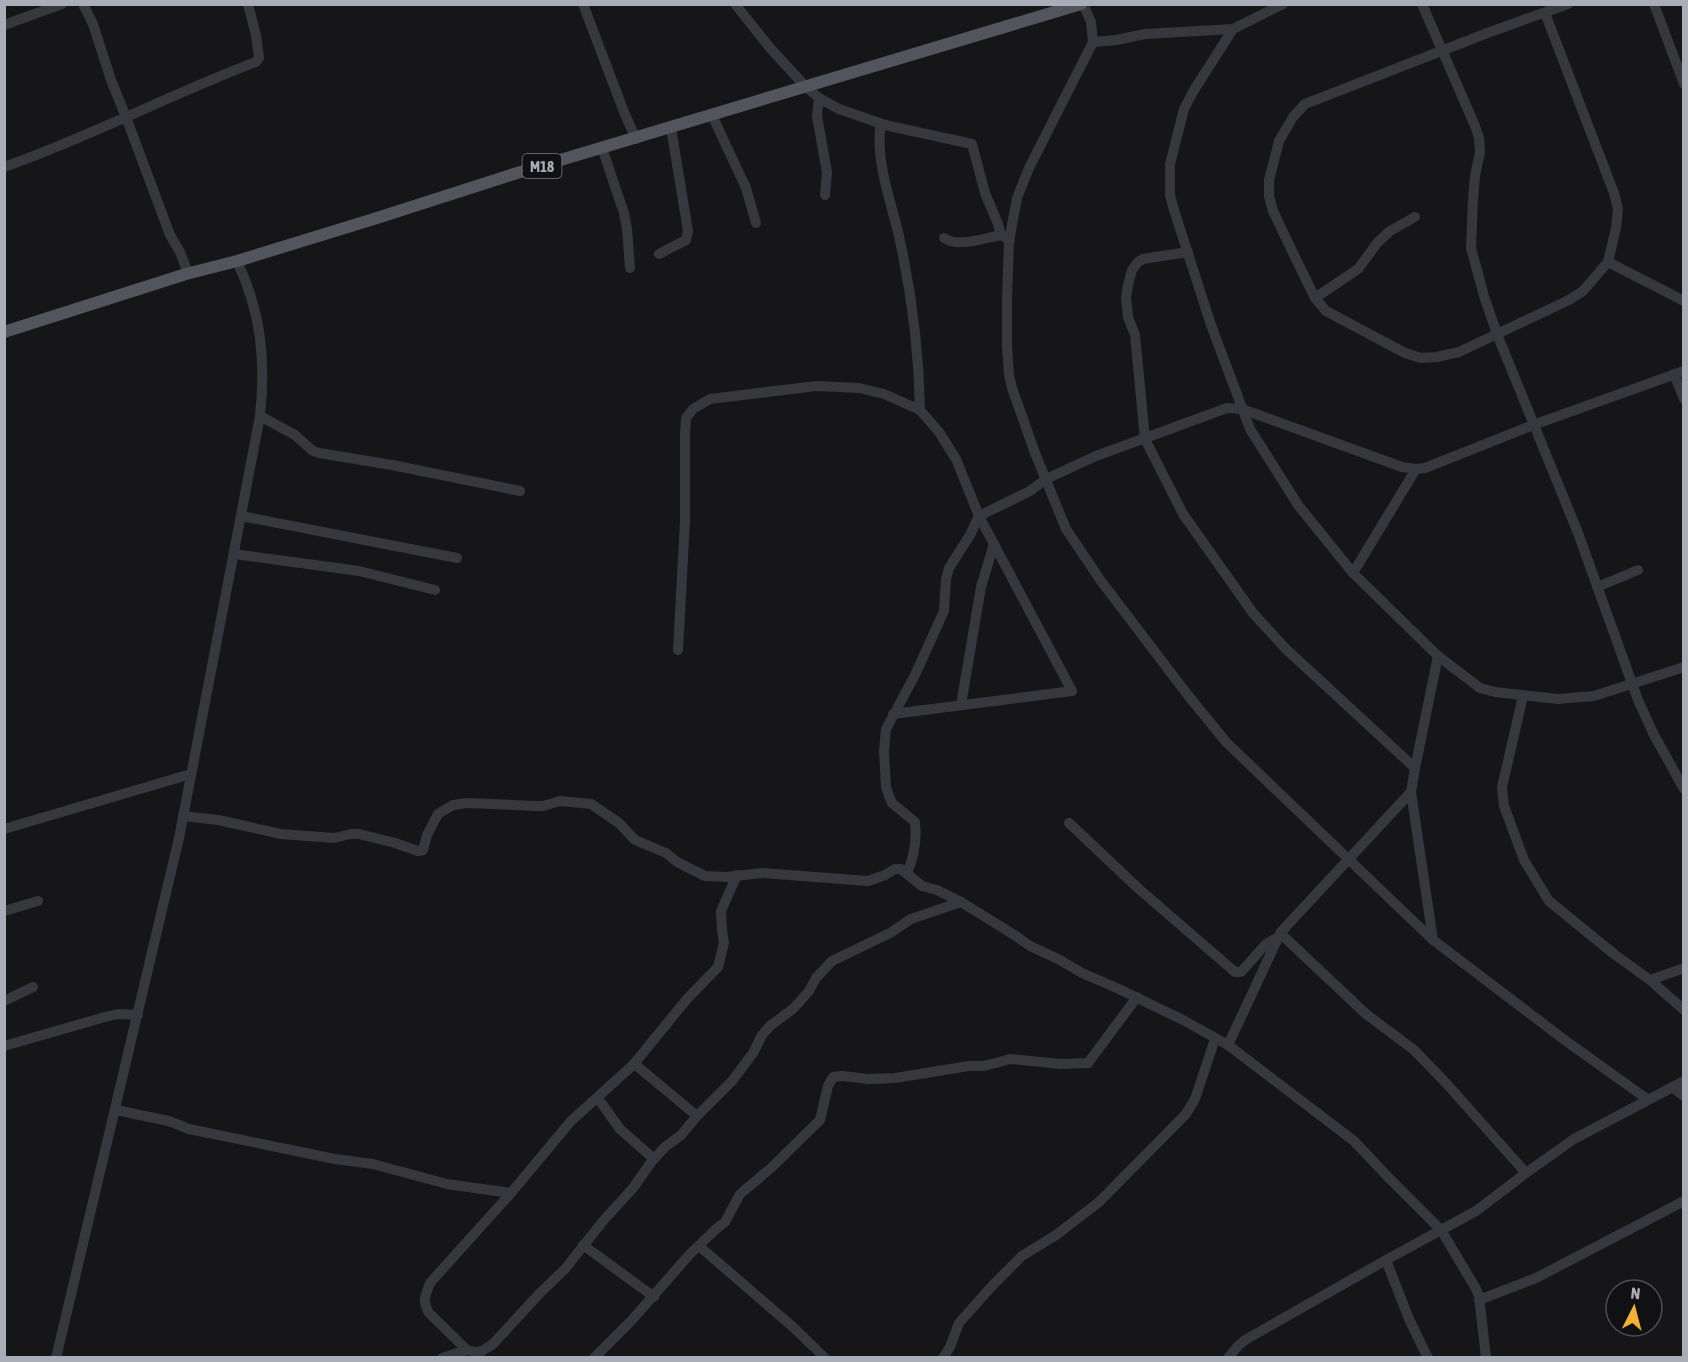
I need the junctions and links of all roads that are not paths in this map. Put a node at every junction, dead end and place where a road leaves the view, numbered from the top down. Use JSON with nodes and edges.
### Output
{"nodes":[{"id":1,"x":62,"y":4,"type":"edge"},
{"id":2,"x":83,"y":4,"type":"edge"},
{"id":3,"x":248,"y":4,"type":"edge"},
{"id":4,"x":583,"y":4,"type":"edge"},
{"id":5,"x":735,"y":4,"type":"edge"},
{"id":6,"x":1082,"y":4,"type":"edge"},
{"id":7,"x":1283,"y":4,"type":"edge"},
{"id":8,"x":1422,"y":4,"type":"edge"},
{"id":9,"x":1568,"y":4,"type":"edge"},
{"id":10,"x":1654,"y":4,"type":"edge"},
{"id":11,"x":1545,"y":13,"type":"junction"},
{"id":12,"x":4,"y":25,"type":"edge"},
{"id":13,"x":1233,"y":29,"type":"junction"},
{"id":14,"x":1093,"y":42,"type":"junction"},
{"id":15,"x":1441,"y":50,"type":"junction"},
{"id":16,"x":1680,"y":64,"type":"edge"},
{"id":17,"x":1683,"y":84,"type":"edge"},
{"id":18,"x":805,"y":86,"type":"junction"},
{"id":19,"x":819,"y":98,"type":"junction"},
{"id":20,"x":712,"y":115,"type":"junction"},
{"id":21,"x":126,"y":117,"type":"junction"},
{"id":22,"x":880,"y":124,"type":"junction"},
{"id":23,"x":671,"y":128,"type":"junction"},
{"id":24,"x":636,"y":139,"type":"junction"},
{"id":25,"x":602,"y":148,"type":"junction"},
{"id":26,"x":4,"y":167,"type":"edge"},
{"id":27,"x":825,"y":195,"type":"dead end"},
{"id":28,"x":1415,"y":217,"type":"dead end"},
{"id":29,"x":756,"y":223,"type":"dead end"},
{"id":30,"x":944,"y":238,"type":"dead end"},
{"id":31,"x":1005,"y":238,"type":"junction"},
{"id":32,"x":1188,"y":252,"type":"junction"},
{"id":33,"x":659,"y":254,"type":"dead end"},
{"id":34,"x":237,"y":261,"type":"junction"},
{"id":35,"x":1608,"y":262,"type":"junction"},
{"id":36,"x":630,"y":268,"type":"dead end"},
{"id":37,"x":189,"y":273,"type":"junction"},
{"id":38,"x":1315,"y":298,"type":"junction"},
{"id":39,"x":1683,"y":301,"type":"edge"},
{"id":40,"x":4,"y":332,"type":"edge"},
{"id":41,"x":1497,"y":334,"type":"junction"},
{"id":42,"x":1679,"y":372,"type":"edge"},
{"id":43,"x":1683,"y":399,"type":"edge"},
{"id":44,"x":1242,"y":409,"type":"junction"},
{"id":45,"x":920,"y":410,"type":"junction"},
{"id":46,"x":260,"y":416,"type":"junction"},
{"id":47,"x":1533,"y":425,"type":"junction"},
{"id":48,"x":1145,"y":439,"type":"junction"},
{"id":49,"x":1416,"y":469,"type":"junction"},
{"id":50,"x":1046,"y":479,"type":"junction"},
{"id":51,"x":520,"y":491,"type":"dead end"},
{"id":52,"x":241,"y":516,"type":"junction"},
{"id":53,"x":979,"y":516,"type":"junction"},
{"id":54,"x":994,"y":544,"type":"junction"},
{"id":55,"x":234,"y":554,"type":"junction"},
{"id":56,"x":456,"y":558,"type":"dead end"},
{"id":57,"x":1638,"y":570,"type":"dead end"},
{"id":58,"x":1353,"y":573,"type":"junction"},
{"id":59,"x":1597,"y":587,"type":"junction"},
{"id":60,"x":435,"y":590,"type":"dead end"},
{"id":61,"x":678,"y":650,"type":"dead end"},
{"id":62,"x":1438,"y":656,"type":"junction"},
{"id":63,"x":1683,"y":667,"type":"edge"},
{"id":64,"x":1632,"y":683,"type":"junction"},
{"id":65,"x":1523,"y":696,"type":"junction"},
{"id":66,"x":961,"y":705,"type":"junction"},
{"id":67,"x":893,"y":714,"type":"junction"},
{"id":68,"x":1415,"y":768,"type":"junction"},
{"id":69,"x":191,"y":774,"type":"junction"},
{"id":70,"x":1683,"y":789,"type":"edge"},
{"id":71,"x":1411,"y":792,"type":"junction"},
{"id":72,"x":183,"y":816,"type":"junction"},
{"id":73,"x":1069,"y":823,"type":"dead end"},
{"id":74,"x":4,"y":829,"type":"edge"},
{"id":75,"x":1349,"y":861,"type":"junction"},
{"id":76,"x":907,"y":873,"type":"junction"},
{"id":77,"x":737,"y":875,"type":"junction"},
{"id":78,"x":38,"y":901,"type":"dead end"},
{"id":79,"x":961,"y":903,"type":"junction"},
{"id":80,"x":4,"y":911,"type":"edge"},
{"id":81,"x":1279,"y":935,"type":"junction"},
{"id":82,"x":1433,"y":940,"type":"junction"},
{"id":83,"x":1683,"y":968,"type":"edge"},
{"id":84,"x":1650,"y":980,"type":"junction"},
{"id":85,"x":33,"y":987,"type":"dead end"},
{"id":86,"x":1137,"y":998,"type":"junction"},
{"id":87,"x":4,"y":1001,"type":"edge"},
{"id":88,"x":1683,"y":1010,"type":"edge"},
{"id":89,"x":138,"y":1015,"type":"junction"},
{"id":90,"x":1215,"y":1039,"type":"junction"},
{"id":91,"x":1228,"y":1045,"type":"junction"},
{"id":92,"x":4,"y":1046,"type":"edge"},
{"id":93,"x":633,"y":1065,"type":"junction"},
{"id":94,"x":1683,"y":1081,"type":"edge"},
{"id":95,"x":1672,"y":1087,"type":"junction"},
{"id":96,"x":1683,"y":1096,"type":"edge"},
{"id":97,"x":597,"y":1097,"type":"junction"},
{"id":98,"x":1647,"y":1099,"type":"junction"},
{"id":99,"x":116,"y":1110,"type":"junction"},
{"id":100,"x":696,"y":1116,"type":"junction"},
{"id":101,"x":654,"y":1159,"type":"junction"},
{"id":102,"x":1526,"y":1173,"type":"junction"},
{"id":103,"x":510,"y":1193,"type":"junction"},
{"id":104,"x":1683,"y":1201,"type":"edge"},
{"id":105,"x":1441,"y":1230,"type":"junction"},
{"id":106,"x":583,"y":1245,"type":"junction"},
{"id":107,"x":699,"y":1246,"type":"junction"},
{"id":108,"x":1386,"y":1260,"type":"junction"},
{"id":109,"x":654,"y":1297,"type":"junction"},
{"id":110,"x":1479,"y":1300,"type":"junction"},
{"id":111,"x":467,"y":1350,"type":"junction"},
{"id":112,"x":56,"y":1358,"type":"edge"},
{"id":113,"x":442,"y":1358,"type":"edge"},
{"id":114,"x":594,"y":1358,"type":"edge"},
{"id":115,"x":825,"y":1358,"type":"edge"},
{"id":116,"x":943,"y":1358,"type":"edge"},
{"id":117,"x":1228,"y":1358,"type":"edge"},
{"id":118,"x":1428,"y":1358,"type":"edge"},
{"id":119,"x":1486,"y":1358,"type":"edge"}],
"edges":[{"from":1,"to":12,"type":"street"},
{"from":2,"to":21,"type":"street"},
{"from":3,"to":21,"type":"street"},
{"from":4,"to":24,"type":"street"},
{"from":5,"to":18,"type":"street"},
{"from":6,"to":14,"type":"street"},
{"from":6,"to":18,"type":"main road","number":"M18"},
{"from":7,"to":13,"type":"street"},
{"from":8,"to":15,"type":"street"},
{"from":9,"to":11,"type":"street"},
{"from":10,"to":16,"type":"street"},
{"from":11,"to":15,"type":"street"},
{"from":11,"to":35,"type":"street"},
{"from":13,"to":14,"type":"street"},
{"from":13,"to":32,"type":"street"},
{"from":14,"to":31,"type":"street"},
{"from":15,"to":38,"type":"street"},
{"from":15,"to":41,"type":"street"},
{"from":16,"to":17,"type":"street"},
{"from":18,"to":19,"type":"street"},
{"from":18,"to":20,"type":"main road","number":"M18"},
{"from":19,"to":22,"type":"street"},
{"from":19,"to":27,"type":"street"},
{"from":20,"to":23,"type":"main road","number":"M18"},
{"from":20,"to":29,"type":"street"},
{"from":21,"to":26,"type":"street"},
{"from":21,"to":37,"type":"street"},
{"from":22,"to":31,"type":"street"},
{"from":22,"to":45,"type":"street"},
{"from":23,"to":24,"type":"main road","number":"M18"},
{"from":23,"to":33,"type":"street"},
{"from":24,"to":25,"type":"main road","number":"M18"},
{"from":25,"to":34,"type":"main road","number":"M18"},
{"from":25,"to":36,"type":"street"},
{"from":28,"to":38,"type":"street"},
{"from":30,"to":31,"type":"street"},
{"from":31,"to":50,"type":"street"},
{"from":32,"to":44,"type":"street"},
{"from":32,"to":48,"type":"street"},
{"from":34,"to":37,"type":"main road","number":"M18"},
{"from":34,"to":46,"type":"street"},
{"from":35,"to":39,"type":"street"},
{"from":35,"to":41,"type":"street"},
{"from":37,"to":40,"type":"main road","number":"M18"},
{"from":38,"to":41,"type":"street"},
{"from":41,"to":47,"type":"street"},
{"from":42,"to":43,"type":"street"},
{"from":42,"to":47,"type":"street"},
{"from":44,"to":48,"type":"street"},
{"from":44,"to":49,"type":"street"},
{"from":44,"to":58,"type":"street"},
{"from":45,"to":53,"type":"street"},
{"from":45,"to":61,"type":"street"},
{"from":46,"to":51,"type":"street"},
{"from":46,"to":52,"type":"street"},
{"from":47,"to":49,"type":"street"},
{"from":47,"to":59,"type":"street"},
{"from":48,"to":50,"type":"street"},
{"from":48,"to":68,"type":"street"},
{"from":49,"to":58,"type":"street"},
{"from":50,"to":53,"type":"street"},
{"from":50,"to":75,"type":"street"},
{"from":52,"to":55,"type":"street"},
{"from":52,"to":56,"type":"street"},
{"from":53,"to":54,"type":"street"},
{"from":53,"to":67,"type":"street"},
{"from":54,"to":66,"type":"street"},
{"from":54,"to":66,"type":"street"},
{"from":55,"to":60,"type":"street"},
{"from":55,"to":69,"type":"street"},
{"from":57,"to":59,"type":"street"},
{"from":58,"to":62,"type":"street"},
{"from":59,"to":64,"type":"street"},
{"from":62,"to":65,"type":"street"},
{"from":62,"to":68,"type":"street"},
{"from":63,"to":64,"type":"street"},
{"from":64,"to":65,"type":"street"},
{"from":64,"to":70,"type":"street"},
{"from":65,"to":84,"type":"street"},
{"from":66,"to":67,"type":"street"},
{"from":67,"to":76,"type":"street"},
{"from":68,"to":71,"type":"street"},
{"from":69,"to":72,"type":"street"},
{"from":69,"to":74,"type":"street"},
{"from":71,"to":75,"type":"street"},
{"from":71,"to":82,"type":"street"},
{"from":72,"to":77,"type":"street"},
{"from":72,"to":89,"type":"street"},
{"from":73,"to":81,"type":"street"},
{"from":75,"to":81,"type":"street"},
{"from":75,"to":82,"type":"street"},
{"from":76,"to":77,"type":"street"},
{"from":76,"to":79,"type":"street"},
{"from":77,"to":93,"type":"street"},
{"from":78,"to":80,"type":"street"},
{"from":79,"to":86,"type":"street"},
{"from":79,"to":100,"type":"street"},
{"from":81,"to":91,"type":"street"},
{"from":81,"to":102,"type":"street"},
{"from":82,"to":98,"type":"street"},
{"from":83,"to":84,"type":"street"},
{"from":84,"to":88,"type":"street"},
{"from":85,"to":87,"type":"street"},
{"from":86,"to":90,"type":"street"},
{"from":86,"to":107,"type":"street"},
{"from":89,"to":92,"type":"street"},
{"from":89,"to":99,"type":"street"},
{"from":90,"to":91,"type":"street"},
{"from":90,"to":116,"type":"street"},
{"from":91,"to":105,"type":"street"},
{"from":93,"to":97,"type":"street"},
{"from":93,"to":100,"type":"street"},
{"from":94,"to":95,"type":"street"},
{"from":95,"to":96,"type":"street"},
{"from":95,"to":98,"type":"street"},
{"from":97,"to":101,"type":"street"},
{"from":97,"to":103,"type":"street"},
{"from":98,"to":102,"type":"street"},
{"from":99,"to":103,"type":"street"},
{"from":99,"to":112,"type":"street"},
{"from":100,"to":101,"type":"street"},
{"from":101,"to":106,"type":"street"},
{"from":102,"to":105,"type":"street"},
{"from":103,"to":111,"type":"street"},
{"from":104,"to":110,"type":"street"},
{"from":105,"to":108,"type":"street"},
{"from":105,"to":110,"type":"street"},
{"from":106,"to":109,"type":"street"},
{"from":106,"to":111,"type":"street"},
{"from":107,"to":109,"type":"street"},
{"from":107,"to":115,"type":"street"},
{"from":108,"to":117,"type":"street"},
{"from":108,"to":118,"type":"street"},
{"from":109,"to":114,"type":"street"},
{"from":110,"to":119,"type":"street"},
{"from":111,"to":113,"type":"street"}]}
